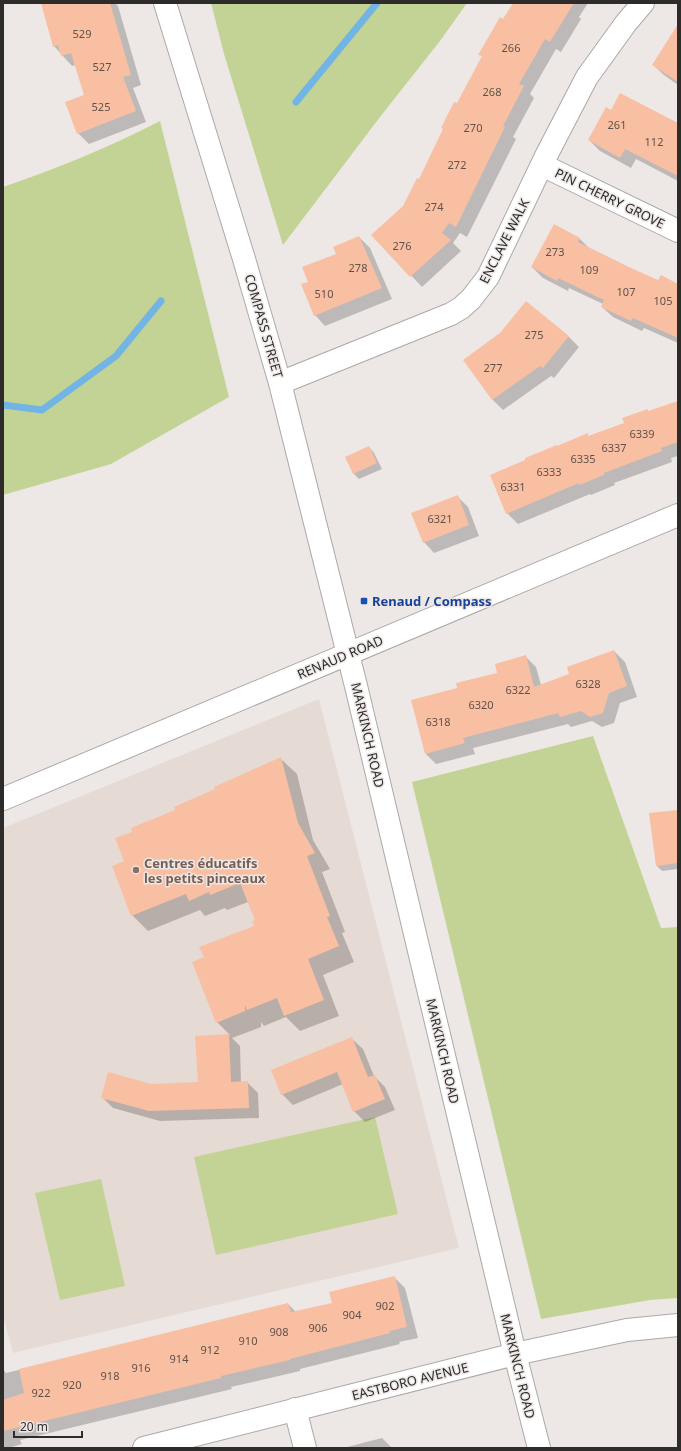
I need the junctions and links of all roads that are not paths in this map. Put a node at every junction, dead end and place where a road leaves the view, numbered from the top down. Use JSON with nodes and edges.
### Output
{"nodes":[{"id":1,"x":165,"y":3,"type":"edge"},
{"id":2,"x":643,"y":3,"type":"edge"},
{"id":3,"x":542,"y":165,"type":"junction"},
{"id":4,"x":678,"y":231,"type":"edge"},
{"id":5,"x":280,"y":383,"type":"junction"},
{"id":6,"x":678,"y":514,"type":"edge"},
{"id":7,"x":348,"y":653,"type":"junction"},
{"id":8,"x":3,"y":799,"type":"edge"},
{"id":9,"x":678,"y":1326,"type":"edge"},
{"id":10,"x":515,"y":1354,"type":"junction"},
{"id":11,"x":295,"y":1410,"type":"junction"},
{"id":12,"x":185,"y":1443,"type":"edge"},
{"id":13,"x":144,"y":1448,"type":"edge"},
{"id":14,"x":305,"y":1448,"type":"edge"},
{"id":15,"x":539,"y":1448,"type":"edge"}],
"edges":[{"from":1,"to":5,"type":"street","name":"COMPASS STREET"},
{"from":2,"to":3,"type":"street","name":"ENCLAVE WALK"},
{"from":3,"to":4,"type":"street","name":"PIN CHERRY GROVE"},
{"from":3,"to":5,"type":"street","name":"ENCLAVE WALK"},
{"from":5,"to":7,"type":"street","name":"COMPASS STREET"},
{"from":6,"to":7,"type":"street","name":"RENAUD ROAD"},
{"from":7,"to":8,"type":"street","name":"RENAUD ROAD"},
{"from":7,"to":10,"type":"street","name":"MARKINCH ROAD"},
{"from":9,"to":10,"type":"street","name":"EASTBORO AVENUE"},
{"from":10,"to":11,"type":"street","name":"EASTBORO AVENUE"},
{"from":10,"to":15,"type":"street","name":"MARKINCH ROAD"},
{"from":11,"to":12,"type":"street","name":"EASTBORO AVENUE"},
{"from":11,"to":14,"type":"street"},
{"from":12,"to":13,"type":"street","name":"EASTBORO AVENUE"}]}
